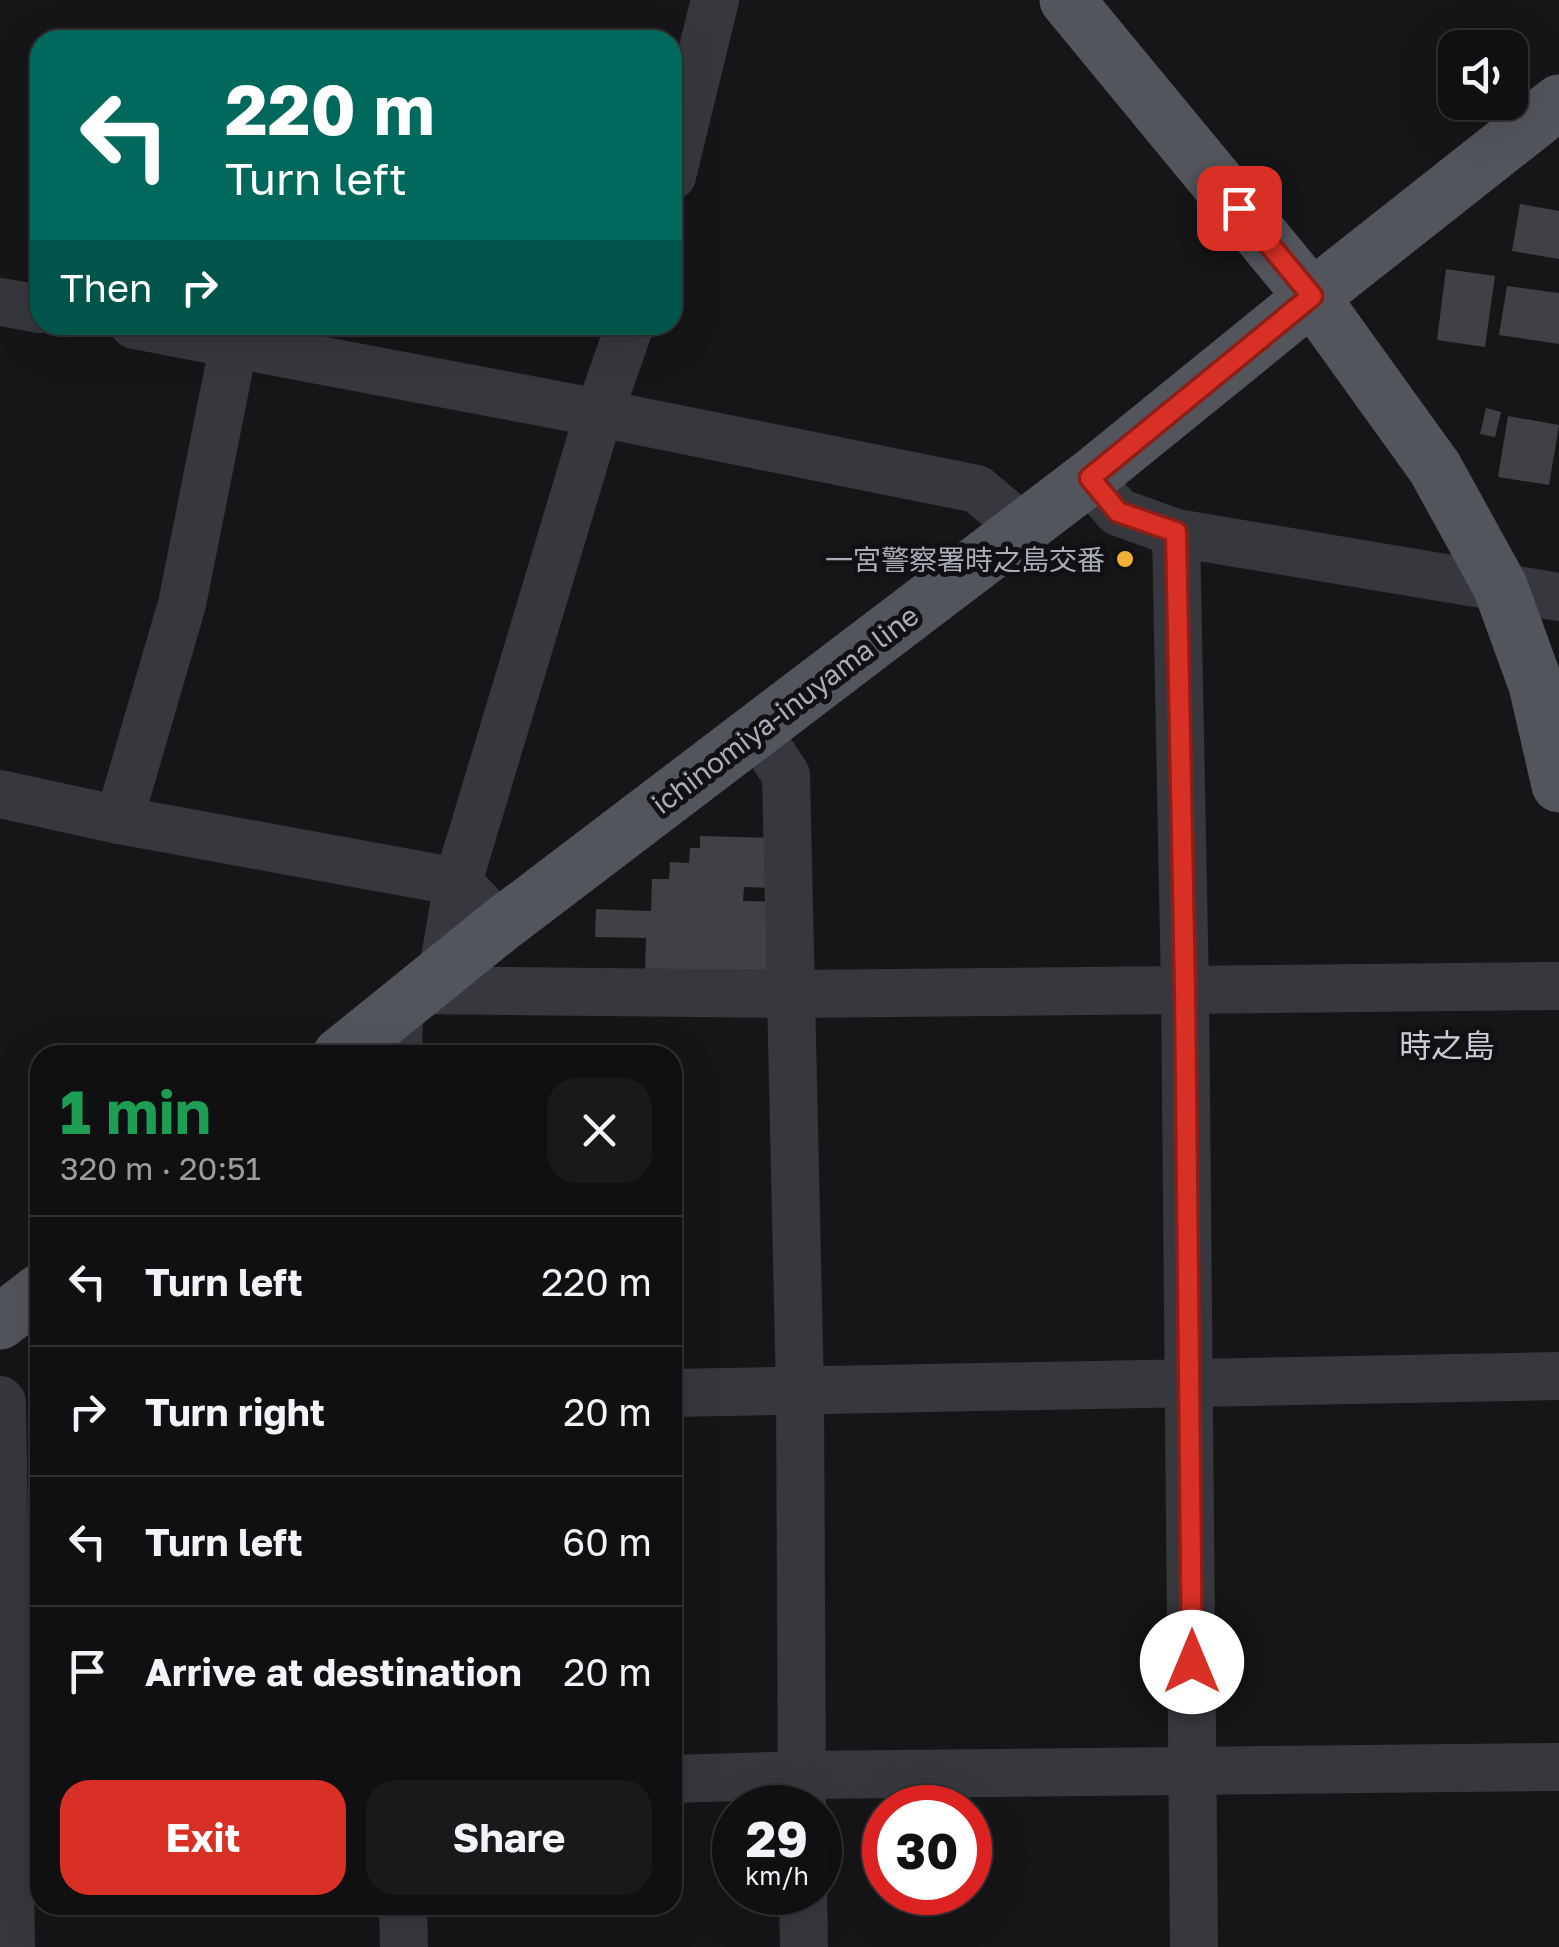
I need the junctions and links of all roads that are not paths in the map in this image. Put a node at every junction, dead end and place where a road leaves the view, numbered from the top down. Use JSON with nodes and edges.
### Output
{"nodes":[{"id":1,"x":715,"y":0,"type":"edge"},
{"id":2,"x":1070,"y":1,"type":"edge"},
{"id":3,"x":1559,"y":102,"type":"edge"},
{"id":4,"x":682,"y":135,"type":"edge"},
{"id":5,"x":1312,"y":296,"type":"junction"},
{"id":6,"x":0,"y":302,"type":"edge"},
{"id":7,"x":30,"y":306,"type":"edge"},
{"id":8,"x":193,"y":335,"type":"edge"},
{"id":9,"x":626,"y":335,"type":"edge"},
{"id":10,"x":234,"y":342,"type":"junction"},
{"id":11,"x":599,"y":413,"type":"junction"},
{"id":12,"x":1090,"y":478,"type":"junction"},
{"id":13,"x":1023,"y":528,"type":"junction"},
{"id":14,"x":1176,"y":532,"type":"junction"},
{"id":15,"x":1500,"y":586,"type":"junction"},
{"id":16,"x":1559,"y":597,"type":"edge"},
{"id":17,"x":758,"y":731,"type":"junction"},
{"id":18,"x":1559,"y":784,"type":"edge"},
{"id":19,"x":0,"y":794,"type":"edge"},
{"id":20,"x":120,"y":820,"type":"junction"},
{"id":21,"x":458,"y":882,"type":"junction"},
{"id":22,"x":501,"y":925,"type":"junction"},
{"id":23,"x":1559,"y":986,"type":"edge"},
{"id":24,"x":1185,"y":990,"type":"junction"},
{"id":25,"x":792,"y":994,"type":"junction"},
{"id":26,"x":416,"y":1006,"type":"edge"},
{"id":27,"x":356,"y":1045,"type":"edge"},
{"id":28,"x":30,"y":1298,"type":"edge"},
{"id":29,"x":0,"y":1322,"type":"edge"},
{"id":30,"x":1559,"y":1376,"type":"edge"},
{"id":31,"x":1190,"y":1382,"type":"junction"},
{"id":32,"x":800,"y":1391,"type":"junction"},
{"id":33,"x":682,"y":1393,"type":"edge"},
{"id":34,"x":14,"y":1401,"type":"edge"},
{"id":35,"x":1559,"y":1767,"type":"edge"},
{"id":36,"x":1193,"y":1772,"type":"junction"},
{"id":37,"x":682,"y":1780,"type":"edge"},
{"id":38,"x":737,"y":1785,"type":"edge"},
{"id":39,"x":802,"y":1785,"type":"edge"},
{"id":40,"x":842,"y":1789,"type":"edge"},
{"id":41,"x":16,"y":1791,"type":"edge"},
{"id":42,"x":403,"y":1915,"type":"edge"},
{"id":43,"x":803,"y":1915,"type":"edge"},
{"id":44,"x":11,"y":1947,"type":"edge"},
{"id":45,"x":404,"y":1947,"type":"edge"},
{"id":46,"x":804,"y":1947,"type":"edge"},
{"id":47,"x":1194,"y":1947,"type":"edge"}],
"edges":[{"from":1,"to":4,"type":"street"},
{"from":2,"to":5,"type":"main road"},
{"from":3,"to":5,"type":"main road","name":"ichinomiya-inuyama line"},
{"from":5,"to":12,"type":"main road","name":"ichinomiya-inuyama line"},
{"from":5,"to":15,"type":"main road"},
{"from":6,"to":7,"type":"street"},
{"from":8,"to":10,"type":"street"},
{"from":9,"to":11,"type":"street"},
{"from":10,"to":11,"type":"street"},
{"from":10,"to":20,"type":"street"},
{"from":11,"to":13,"type":"street"},
{"from":11,"to":21,"type":"street"},
{"from":12,"to":13,"type":"main road","name":"ichinomiya-inuyama line"},
{"from":12,"to":14,"type":"street"},
{"from":13,"to":17,"type":"main road","name":"ichinomiya-inuyama line"},
{"from":14,"to":15,"type":"street"},
{"from":14,"to":24,"type":"street"},
{"from":15,"to":16,"type":"street"},
{"from":15,"to":18,"type":"main road"},
{"from":17,"to":22,"type":"main road","name":"ichinomiya-inuyama line"},
{"from":17,"to":25,"type":"street"},
{"from":19,"to":20,"type":"street"},
{"from":20,"to":21,"type":"street"},
{"from":21,"to":22,"type":"street"},
{"from":21,"to":26,"type":"street"},
{"from":22,"to":26,"type":"main road","name":"ichinomiya-inuyama line"},
{"from":23,"to":24,"type":"street"},
{"from":24,"to":25,"type":"street"},
{"from":24,"to":31,"type":"street"},
{"from":25,"to":26,"type":"street"},
{"from":25,"to":32,"type":"street"},
{"from":26,"to":27,"type":"main road","name":"ichinomiya-inuyama line"},
{"from":28,"to":29,"type":"main road"},
{"from":30,"to":31,"type":"street"},
{"from":31,"to":32,"type":"street"},
{"from":31,"to":36,"type":"street"},
{"from":32,"to":33,"type":"street"},
{"from":32,"to":39,"type":"street"},
{"from":34,"to":41,"type":"street"},
{"from":35,"to":36,"type":"street"},
{"from":36,"to":40,"type":"street"},
{"from":36,"to":47,"type":"street"},
{"from":37,"to":38,"type":"street"},
{"from":41,"to":44,"type":"street"},
{"from":42,"to":45,"type":"street"},
{"from":43,"to":46,"type":"street"}]}
